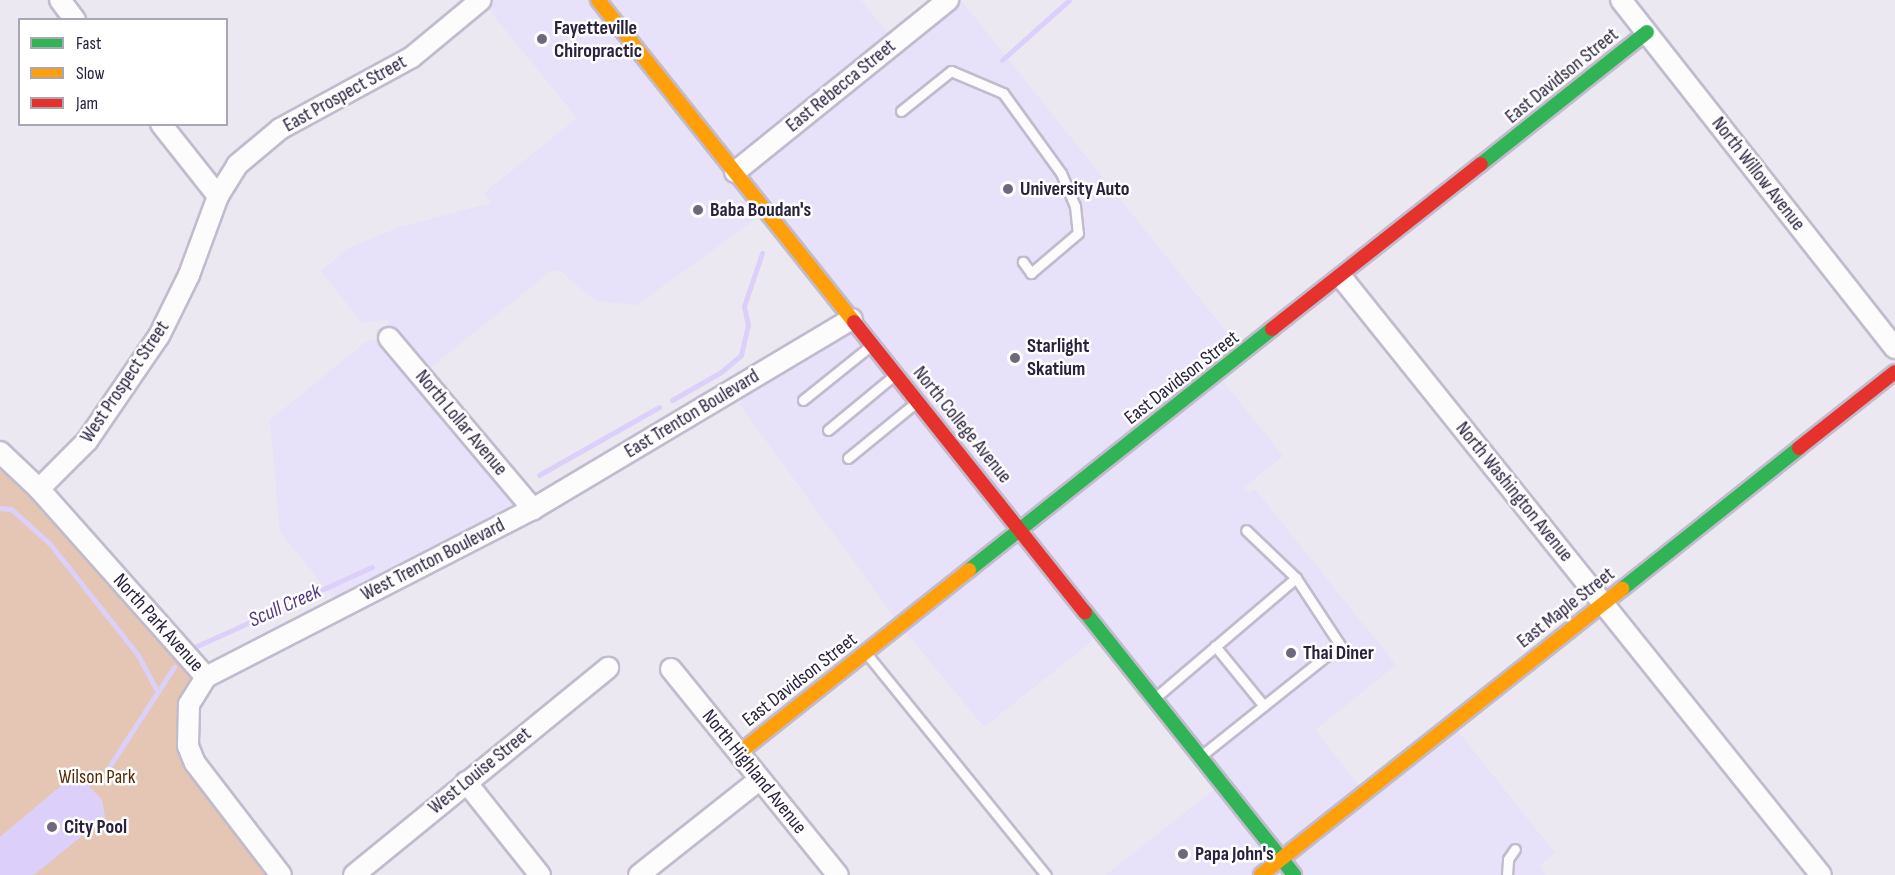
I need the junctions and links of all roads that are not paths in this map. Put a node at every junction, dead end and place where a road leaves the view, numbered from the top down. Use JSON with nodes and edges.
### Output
{"nodes":[{"id":1,"x":60,"y":0,"type":"edge"},
{"id":2,"x":482,"y":0,"type":"edge"},
{"id":3,"x":598,"y":0,"type":"edge"},
{"id":4,"x":948,"y":0,"type":"edge"},
{"id":5,"x":1621,"y":0,"type":"edge"},
{"id":6,"x":74,"y":18,"type":"edge"},
{"id":7,"x":1647,"y":32,"type":"junction"},
{"id":8,"x":902,"y":111,"type":"dead end"},
{"id":9,"x":163,"y":126,"type":"edge"},
{"id":10,"x":735,"y":172,"type":"junction"},
{"id":11,"x":218,"y":196,"type":"junction"},
{"id":12,"x":1023,"y":262,"type":"dead end"},
{"id":13,"x":1342,"y":278,"type":"junction"},
{"id":14,"x":852,"y":319,"type":"junction"},
{"id":15,"x":389,"y":338,"type":"dead end"},
{"id":16,"x":873,"y":344,"type":"junction"},
{"id":17,"x":1895,"y":348,"type":"edge"},
{"id":18,"x":1895,"y":372,"type":"edge"},
{"id":19,"x":896,"y":374,"type":"junction"},
{"id":20,"x":803,"y":400,"type":"dead end"},
{"id":21,"x":918,"y":400,"type":"junction"},
{"id":22,"x":828,"y":430,"type":"dead end"},
{"id":23,"x":0,"y":452,"type":"edge"},
{"id":24,"x":848,"y":458,"type":"dead end"},
{"id":25,"x":39,"y":489,"type":"junction"},
{"id":26,"x":533,"y":509,"type":"junction"},
{"id":27,"x":1020,"y":530,"type":"junction"},
{"id":28,"x":1246,"y":530,"type":"dead end"},
{"id":29,"x":1296,"y":578,"type":"junction"},
{"id":30,"x":1603,"y":604,"type":"junction"},
{"id":31,"x":1215,"y":646,"type":"junction"},
{"id":32,"x":866,"y":652,"type":"junction"},
{"id":33,"x":608,"y":668,"type":"dead end"},
{"id":34,"x":671,"y":669,"type":"dead end"},
{"id":35,"x":206,"y":677,"type":"junction"},
{"id":36,"x":1154,"y":698,"type":"junction"},
{"id":37,"x":1264,"y":706,"type":"junction"},
{"id":38,"x":740,"y":753,"type":"junction"},
{"id":39,"x":1200,"y":756,"type":"junction"},
{"id":40,"x":760,"y":778,"type":"junction"},
{"id":41,"x":466,"y":782,"type":"junction"},
{"id":42,"x":1515,"y":849,"type":"dead end"},
{"id":43,"x":1282,"y":859,"type":"junction"},
{"id":44,"x":280,"y":875,"type":"edge"},
{"id":45,"x":354,"y":875,"type":"edge"},
{"id":46,"x":540,"y":875,"type":"edge"},
{"id":47,"x":639,"y":875,"type":"edge"},
{"id":48,"x":838,"y":875,"type":"edge"},
{"id":49,"x":1046,"y":875,"type":"edge"},
{"id":50,"x":1262,"y":875,"type":"edge"},
{"id":51,"x":1294,"y":875,"type":"edge"},
{"id":52,"x":1507,"y":875,"type":"edge"},
{"id":53,"x":1821,"y":875,"type":"edge"}],
"edges":[{"from":1,"to":6,"type":"street"},
{"from":2,"to":11,"type":"street","name":"East Prospect Street"},
{"from":3,"to":10,"type":"street","name":"North College Avenue"},
{"from":4,"to":10,"type":"street","name":"East Rebecca Street"},
{"from":5,"to":7,"type":"street","name":"North Willow Avenue"},
{"from":7,"to":13,"type":"street","name":"East Davidson Street"},
{"from":7,"to":17,"type":"street","name":"North Willow Avenue"},
{"from":8,"to":12,"type":"lane"},
{"from":9,"to":11,"type":"street"},
{"from":10,"to":14,"type":"street","name":"North College Avenue"},
{"from":11,"to":25,"type":"street","name":"West Prospect Street"},
{"from":13,"to":27,"type":"street","name":"East Davidson Street"},
{"from":13,"to":30,"type":"street","name":"North Washington Avenue"},
{"from":14,"to":16,"type":"street","name":"North College Avenue"},
{"from":14,"to":26,"type":"street","name":"East Trenton Boulevard"},
{"from":15,"to":26,"type":"street","name":"North Lollar Avenue"},
{"from":16,"to":19,"type":"street","name":"North College Avenue"},
{"from":16,"to":20,"type":"lane"},
{"from":18,"to":30,"type":"street","name":"East Maple Street"},
{"from":19,"to":21,"type":"street","name":"North College Avenue"},
{"from":19,"to":22,"type":"lane"},
{"from":21,"to":24,"type":"lane"},
{"from":21,"to":27,"type":"street","name":"North College Avenue"},
{"from":23,"to":25,"type":"street","name":"North Park Avenue"},
{"from":25,"to":35,"type":"street","name":"North Park Avenue"},
{"from":26,"to":35,"type":"street","name":"West Trenton Boulevard"},
{"from":27,"to":32,"type":"street","name":"East Davidson Street"},
{"from":27,"to":36,"type":"street","name":"North College Avenue"},
{"from":28,"to":29,"type":"lane"},
{"from":29,"to":31,"type":"lane"},
{"from":29,"to":37,"type":"lane"},
{"from":30,"to":43,"type":"street","name":"East Maple Street"},
{"from":30,"to":53,"type":"street","name":"North Washington Avenue"},
{"from":31,"to":36,"type":"lane"},
{"from":31,"to":37,"type":"lane"},
{"from":32,"to":38,"type":"street","name":"East Davidson Street"},
{"from":32,"to":49,"type":"lane"},
{"from":33,"to":41,"type":"street","name":"West Louise Street"},
{"from":34,"to":38,"type":"street","name":"North Highland Avenue"},
{"from":35,"to":44,"type":"street","name":"North Park Avenue"},
{"from":36,"to":39,"type":"street","name":"North College Avenue"},
{"from":37,"to":39,"type":"lane"},
{"from":38,"to":40,"type":"street","name":"North Highland Avenue"},
{"from":39,"to":43,"type":"street","name":"North College Avenue"},
{"from":40,"to":47,"type":"street"},
{"from":40,"to":48,"type":"street","name":"North Highland Avenue"},
{"from":41,"to":45,"type":"street","name":"West Louise Street"},
{"from":41,"to":46,"type":"street"},
{"from":42,"to":52,"type":"lane"},
{"from":43,"to":50,"type":"street","name":"East Maple Street"},
{"from":43,"to":51,"type":"street","name":"North College Avenue"}]}
